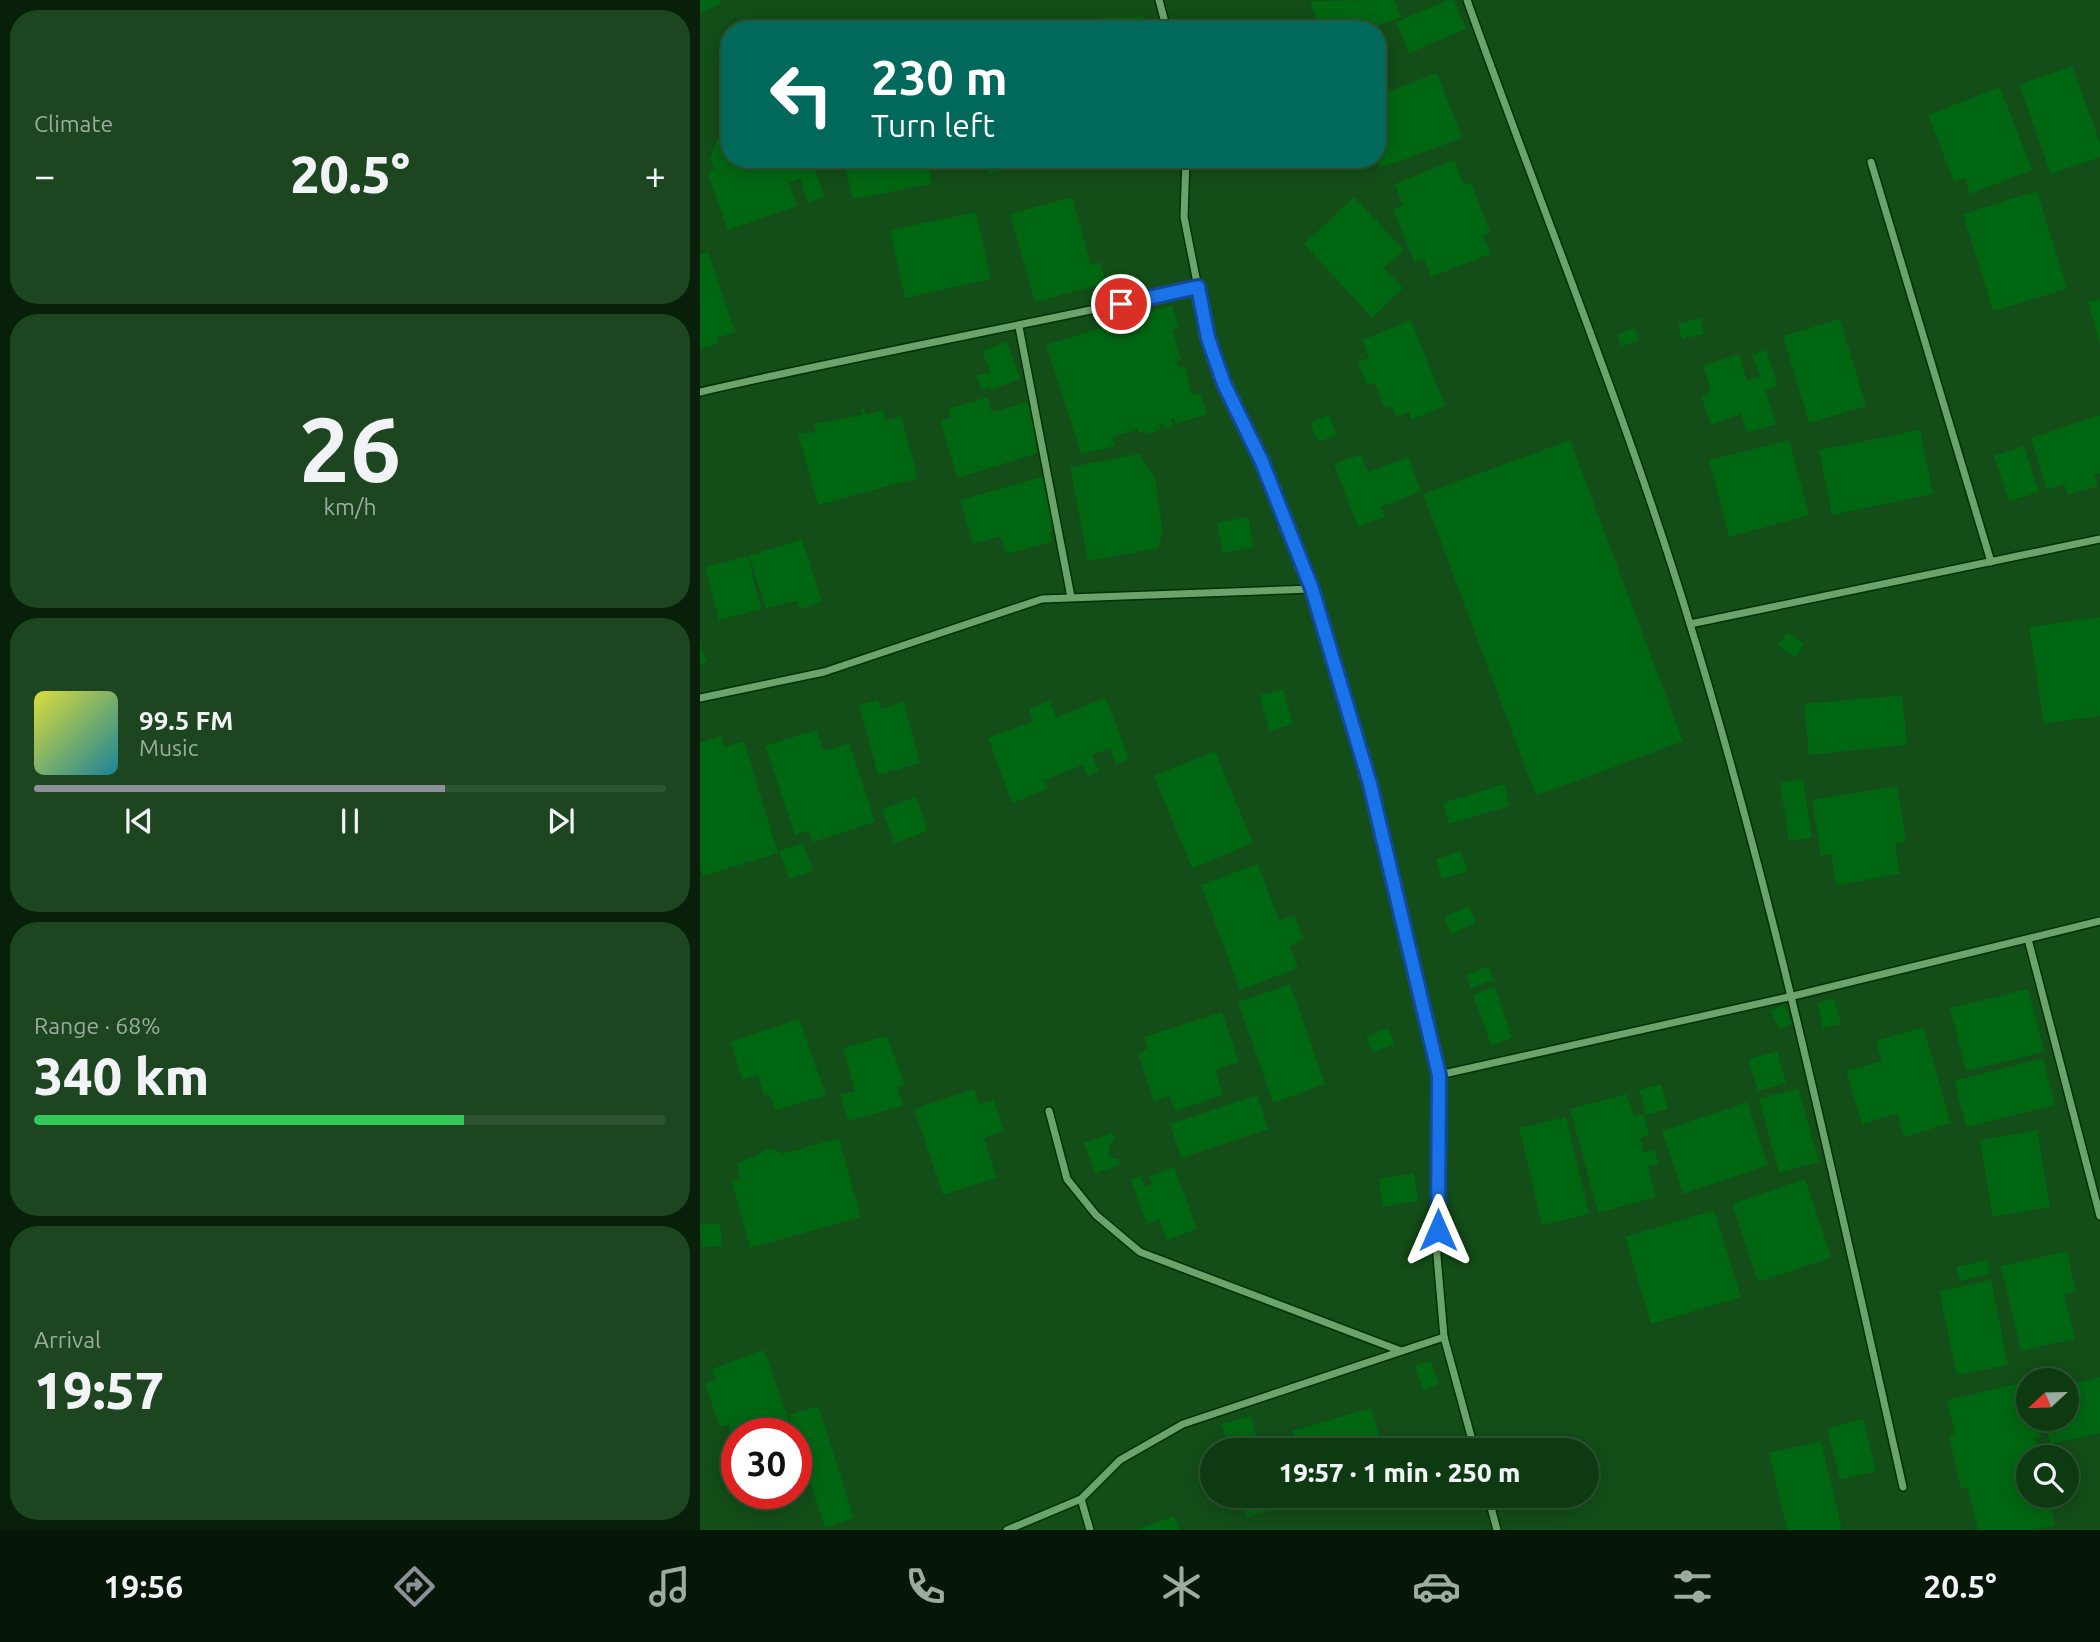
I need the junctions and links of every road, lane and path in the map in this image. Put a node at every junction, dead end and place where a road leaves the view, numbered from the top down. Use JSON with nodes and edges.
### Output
{"nodes":[{"id":1,"x":1159,"y":0,"type":"edge"},
{"id":2,"x":1467,"y":0,"type":"edge"},
{"id":3,"x":1165,"y":21,"type":"edge"},
{"id":4,"x":1871,"y":162,"type":"dead end"},
{"id":5,"x":1186,"y":168,"type":"edge"},
{"id":6,"x":1198,"y":287,"type":"junction"},
{"id":7,"x":1019,"y":327,"type":"junction"},
{"id":8,"x":700,"y":392,"type":"edge"},
{"id":9,"x":2100,"y":540,"type":"edge"},
{"id":10,"x":1991,"y":562,"type":"junction"},
{"id":11,"x":1312,"y":589,"type":"junction"},
{"id":12,"x":1071,"y":597,"type":"junction"},
{"id":13,"x":1690,"y":624,"type":"junction"},
{"id":14,"x":700,"y":698,"type":"edge"},
{"id":15,"x":2100,"y":921,"type":"edge"},
{"id":16,"x":2028,"y":939,"type":"junction"},
{"id":17,"x":1793,"y":996,"type":"junction"},
{"id":18,"x":1439,"y":1075,"type":"junction"},
{"id":19,"x":1049,"y":1111,"type":"dead end"},
{"id":20,"x":2100,"y":1216,"type":"edge"},
{"id":21,"x":1444,"y":1337,"type":"junction"},
{"id":22,"x":1402,"y":1351,"type":"junction"},
{"id":23,"x":1471,"y":1438,"type":"edge"},
{"id":24,"x":1903,"y":1487,"type":"dead end"},
{"id":25,"x":1081,"y":1499,"type":"junction"},
{"id":26,"x":1491,"y":1508,"type":"edge"},
{"id":27,"x":1007,"y":1530,"type":"edge"},
{"id":28,"x":1090,"y":1530,"type":"edge"},
{"id":29,"x":1497,"y":1530,"type":"edge"}],
"edges":[{"from":1,"to":3,"type":"street"},
{"from":2,"to":13,"type":"street"},
{"from":4,"to":10,"type":"street"},
{"from":5,"to":6,"type":"street"},
{"from":6,"to":7,"type":"street"},
{"from":6,"to":11,"type":"street"},
{"from":7,"to":8,"type":"street"},
{"from":7,"to":12,"type":"street"},
{"from":9,"to":10,"type":"street"},
{"from":10,"to":13,"type":"street"},
{"from":11,"to":12,"type":"street"},
{"from":11,"to":18,"type":"street"},
{"from":12,"to":14,"type":"street"},
{"from":13,"to":17,"type":"street"},
{"from":15,"to":16,"type":"street"},
{"from":16,"to":17,"type":"street"},
{"from":16,"to":20,"type":"street"},
{"from":17,"to":18,"type":"street"},
{"from":17,"to":24,"type":"street"},
{"from":18,"to":21,"type":"street"},
{"from":19,"to":22,"type":"street"},
{"from":21,"to":22,"type":"street"},
{"from":21,"to":23,"type":"street"},
{"from":22,"to":25,"type":"street"},
{"from":25,"to":27,"type":"street"},
{"from":25,"to":28,"type":"street"},
{"from":26,"to":29,"type":"street"}]}
